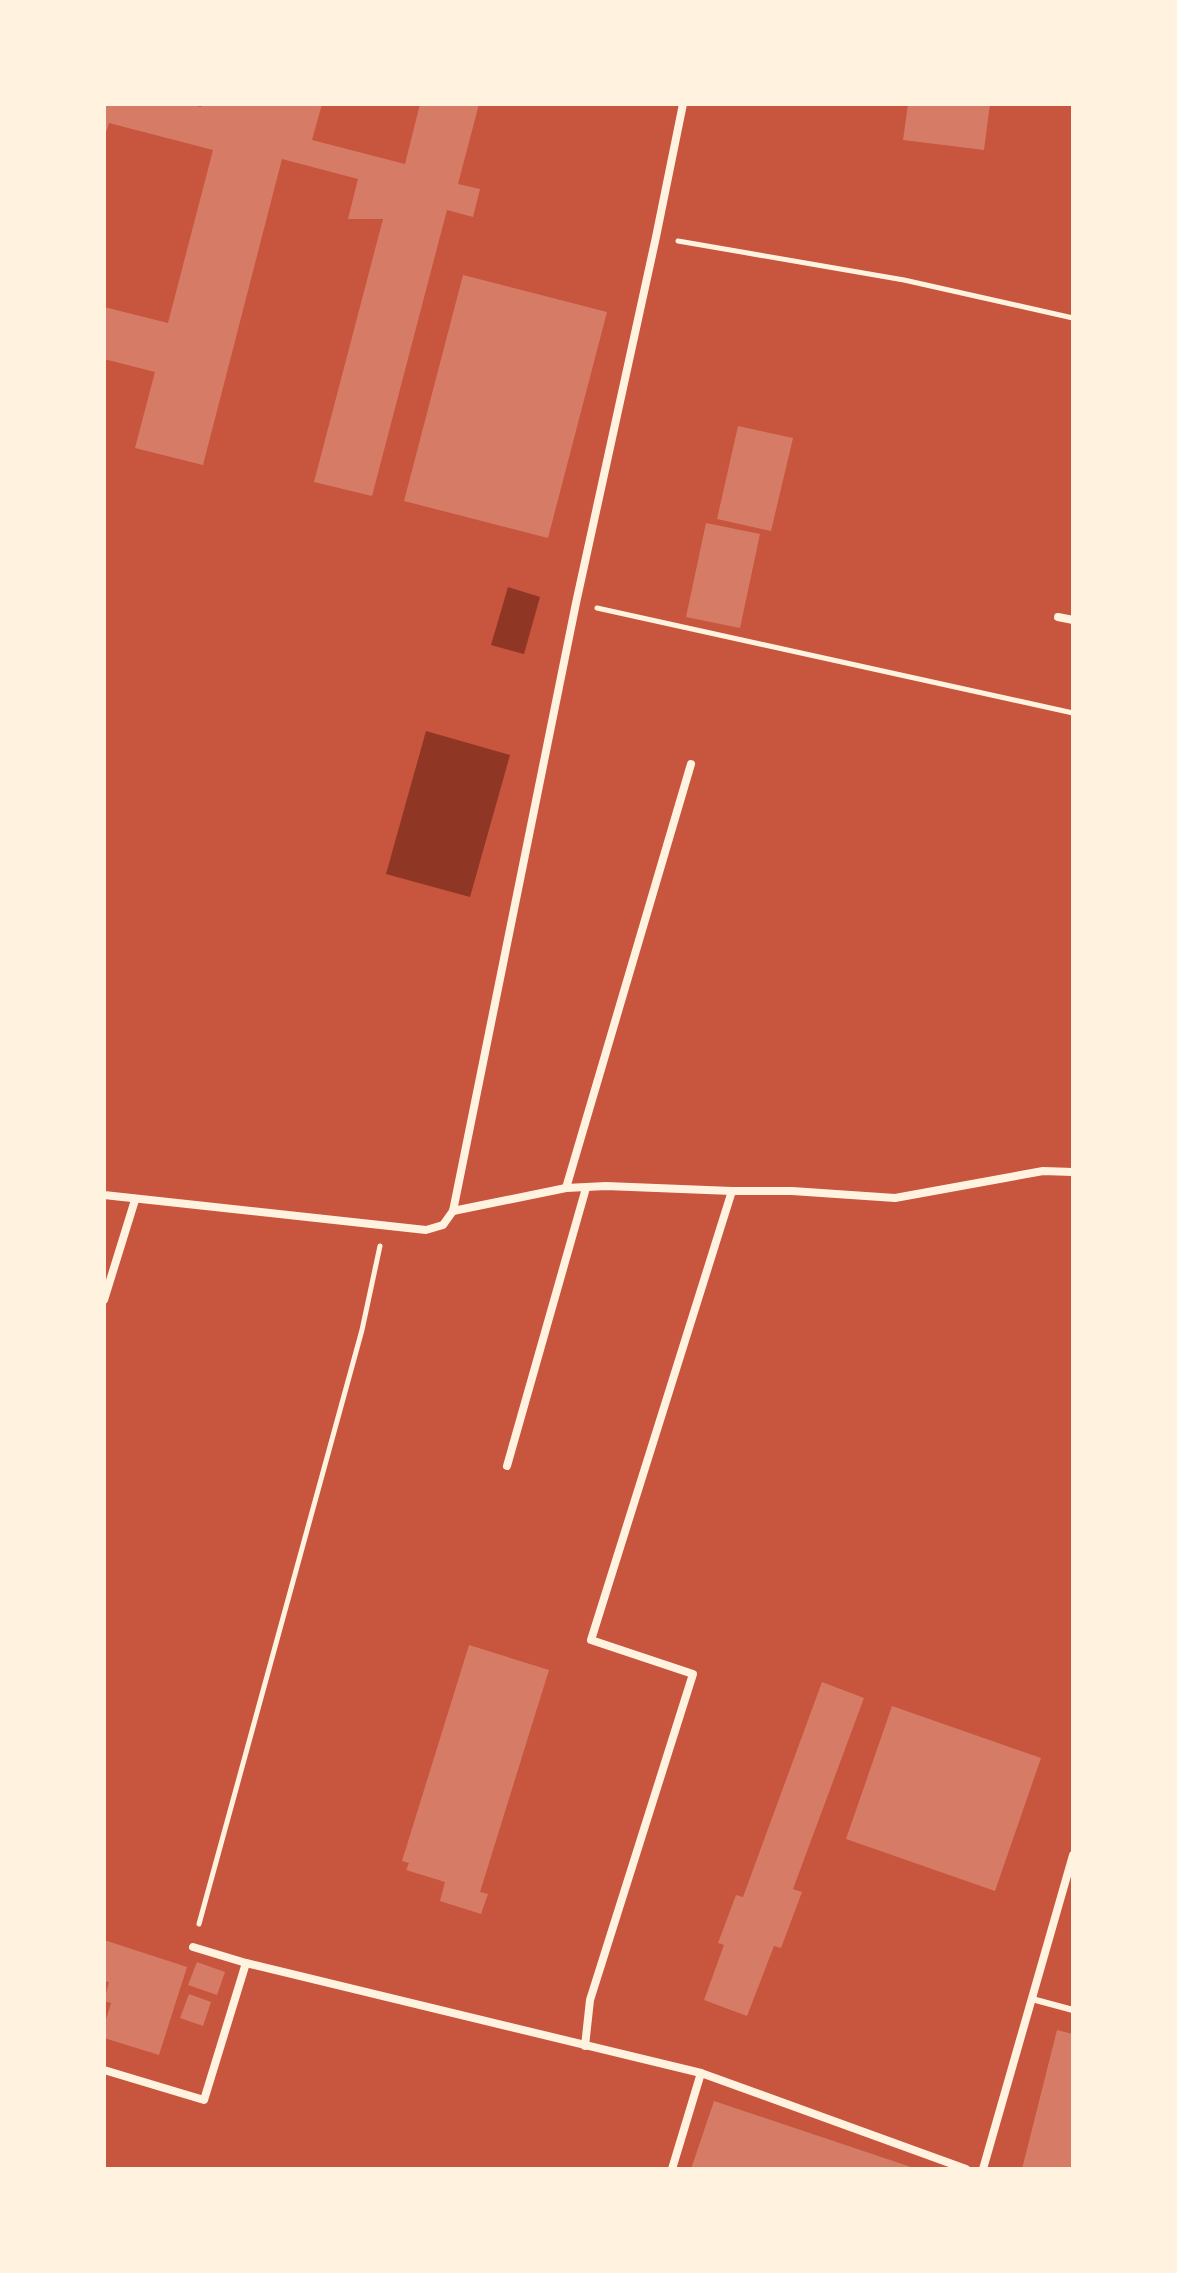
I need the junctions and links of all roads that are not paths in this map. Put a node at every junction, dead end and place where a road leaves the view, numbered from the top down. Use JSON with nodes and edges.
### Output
{"nodes":[{"id":1,"x":683,"y":104,"type":"edge"},
{"id":2,"x":1058,"y":617,"type":"dead end"},
{"id":3,"x":1073,"y":620,"type":"edge"},
{"id":4,"x":691,"y":764,"type":"dead end"},
{"id":5,"x":1073,"y":1172,"type":"edge"},
{"id":6,"x":566,"y":1188,"type":"junction"},
{"id":7,"x":586,"y":1188,"type":"junction"},
{"id":8,"x":732,"y":1191,"type":"junction"},
{"id":9,"x":104,"y":1195,"type":"edge"},
{"id":10,"x":135,"y":1200,"type":"junction"},
{"id":11,"x":453,"y":1211,"type":"junction"},
{"id":12,"x":104,"y":1300,"type":"edge"},
{"id":13,"x":507,"y":1466,"type":"dead end"},
{"id":14,"x":1073,"y":1855,"type":"edge"},
{"id":15,"x":193,"y":1947,"type":"road end"},
{"id":16,"x":246,"y":1963,"type":"junction"},
{"id":17,"x":1032,"y":1999,"type":"junction"},
{"id":18,"x":1073,"y":2010,"type":"edge"},
{"id":19,"x":585,"y":2046,"type":"junction"},
{"id":20,"x":104,"y":2070,"type":"edge"},
{"id":21,"x":701,"y":2073,"type":"junction"},
{"id":22,"x":672,"y":2169,"type":"edge"},
{"id":23,"x":966,"y":2169,"type":"edge"},
{"id":24,"x":983,"y":2169,"type":"edge"}],
"edges":[{"from":1,"to":11,"type":"street"},
{"from":2,"to":3,"type":"street"},
{"from":4,"to":6,"type":"street"},
{"from":5,"to":8,"type":"street"},
{"from":6,"to":7,"type":"street"},
{"from":6,"to":11,"type":"street"},
{"from":7,"to":8,"type":"street"},
{"from":7,"to":13,"type":"street"},
{"from":8,"to":19,"type":"street"},
{"from":9,"to":10,"type":"street"},
{"from":10,"to":11,"type":"street"},
{"from":10,"to":12,"type":"street"},
{"from":14,"to":17,"type":"street"},
{"from":15,"to":16,"type":"street"},
{"from":16,"to":19,"type":"street"},
{"from":16,"to":20,"type":"street"},
{"from":17,"to":18,"type":"lane"},
{"from":17,"to":24,"type":"street"},
{"from":19,"to":21,"type":"street"},
{"from":21,"to":22,"type":"street"},
{"from":21,"to":23,"type":"street"}]}
